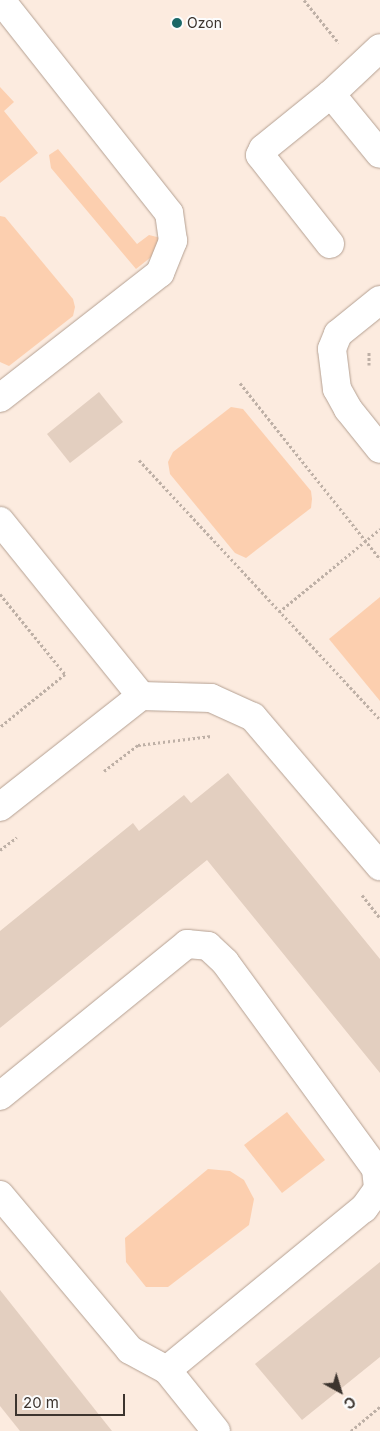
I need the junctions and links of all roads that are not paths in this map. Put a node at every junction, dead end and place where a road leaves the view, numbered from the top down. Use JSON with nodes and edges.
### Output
{"nodes":[{"id":1,"x":4,"y":11,"type":"edge"},
{"id":2,"x":380,"y":48,"type":"edge"},
{"id":3,"x":331,"y":94,"type":"junction"},
{"id":4,"x":380,"y":154,"type":"edge"},
{"id":5,"x":330,"y":244,"type":"dead end"},
{"id":6,"x":380,"y":300,"type":"edge"},
{"id":7,"x":0,"y":398,"type":"edge"},
{"id":8,"x":380,"y":449,"type":"edge"},
{"id":9,"x":0,"y":521,"type":"edge"},
{"id":10,"x":141,"y":696,"type":"junction"},
{"id":11,"x":0,"y":807,"type":"edge"},
{"id":12,"x":380,"y":866,"type":"edge"},
{"id":13,"x":0,"y":1096,"type":"edge"},
{"id":14,"x":0,"y":1195,"type":"edge"},
{"id":15,"x":167,"y":1370,"type":"junction"},
{"id":16,"x":216,"y":1431,"type":"edge"}],
"edges":[{"from":1,"to":7,"type":"street"},
{"from":2,"to":3,"type":"street"},
{"from":3,"to":4,"type":"street"},
{"from":3,"to":5,"type":"street"},
{"from":6,"to":8,"type":"street"},
{"from":9,"to":10,"type":"street"},
{"from":10,"to":11,"type":"street"},
{"from":10,"to":12,"type":"street"},
{"from":13,"to":15,"type":"street"},
{"from":14,"to":15,"type":"street"},
{"from":15,"to":16,"type":"street"}]}
